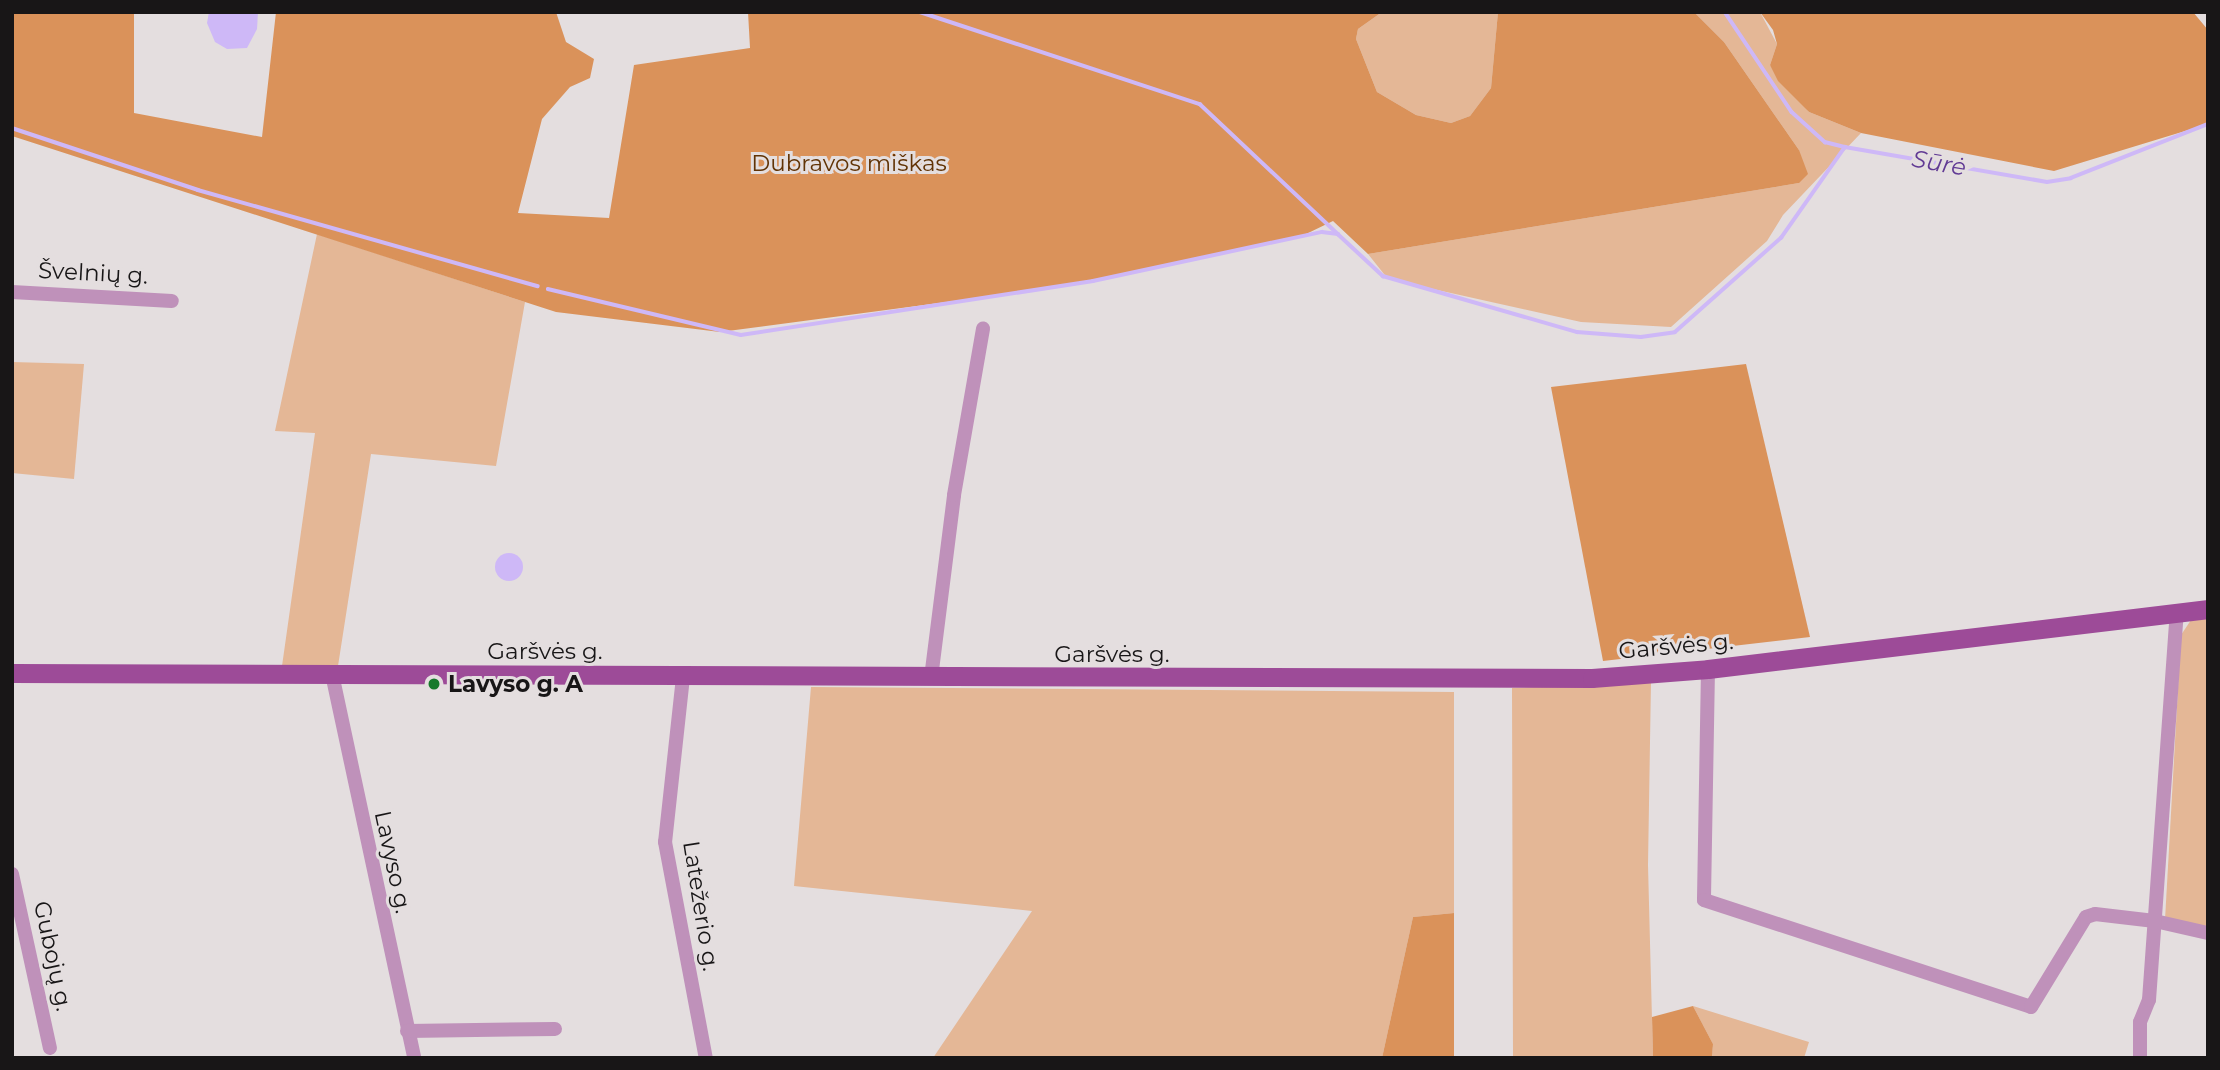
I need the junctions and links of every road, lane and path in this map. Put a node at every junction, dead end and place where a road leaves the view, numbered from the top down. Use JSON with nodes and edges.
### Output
{"nodes":[{"id":1,"x":12,"y":292,"type":"edge"},
{"id":2,"x":172,"y":301,"type":"dead end"},
{"id":3,"x":983,"y":329,"type":"dead end"},
{"id":4,"x":2208,"y":609,"type":"edge"},
{"id":5,"x":2177,"y":613,"type":"junction"},
{"id":6,"x":1708,"y":669,"type":"junction"},
{"id":7,"x":12,"y":673,"type":"edge"},
{"id":8,"x":332,"y":674,"type":"junction"},
{"id":9,"x":683,"y":677,"type":"junction"},
{"id":10,"x":931,"y":678,"type":"junction"},
{"id":11,"x":12,"y":874,"type":"edge"},
{"id":12,"x":2155,"y":921,"type":"junction"},
{"id":13,"x":2208,"y":933,"type":"edge"},
{"id":14,"x":555,"y":1029,"type":"dead end"},
{"id":15,"x":407,"y":1031,"type":"junction"},
{"id":16,"x":50,"y":1048,"type":"dead end"},
{"id":17,"x":414,"y":1058,"type":"edge"},
{"id":18,"x":706,"y":1058,"type":"edge"},
{"id":19,"x":2140,"y":1058,"type":"edge"}],
"edges":[{"from":1,"to":2,"type":"street","name":"Švelnių g."},
{"from":3,"to":10,"type":"street"},
{"from":4,"to":5,"type":"main road","name":"Garšvės g."},
{"from":5,"to":6,"type":"main road","name":"Garšvės g."},
{"from":5,"to":12,"type":"street"},
{"from":6,"to":10,"type":"main road","name":"Garšvės g."},
{"from":6,"to":12,"type":"street"},
{"from":7,"to":8,"type":"main road","name":"Garšvės g."},
{"from":8,"to":9,"type":"main road","name":"Garšvės g."},
{"from":8,"to":15,"type":"street","name":"Lavyso g."},
{"from":9,"to":10,"type":"main road","name":"Garšvės g."},
{"from":9,"to":18,"type":"street","name":"Latežerio g."},
{"from":11,"to":16,"type":"street","name":"Gubojų g."},
{"from":12,"to":13,"type":"street"},
{"from":12,"to":19,"type":"street"},
{"from":14,"to":15,"type":"street"},
{"from":15,"to":17,"type":"street","name":"Lavyso g."}]}
